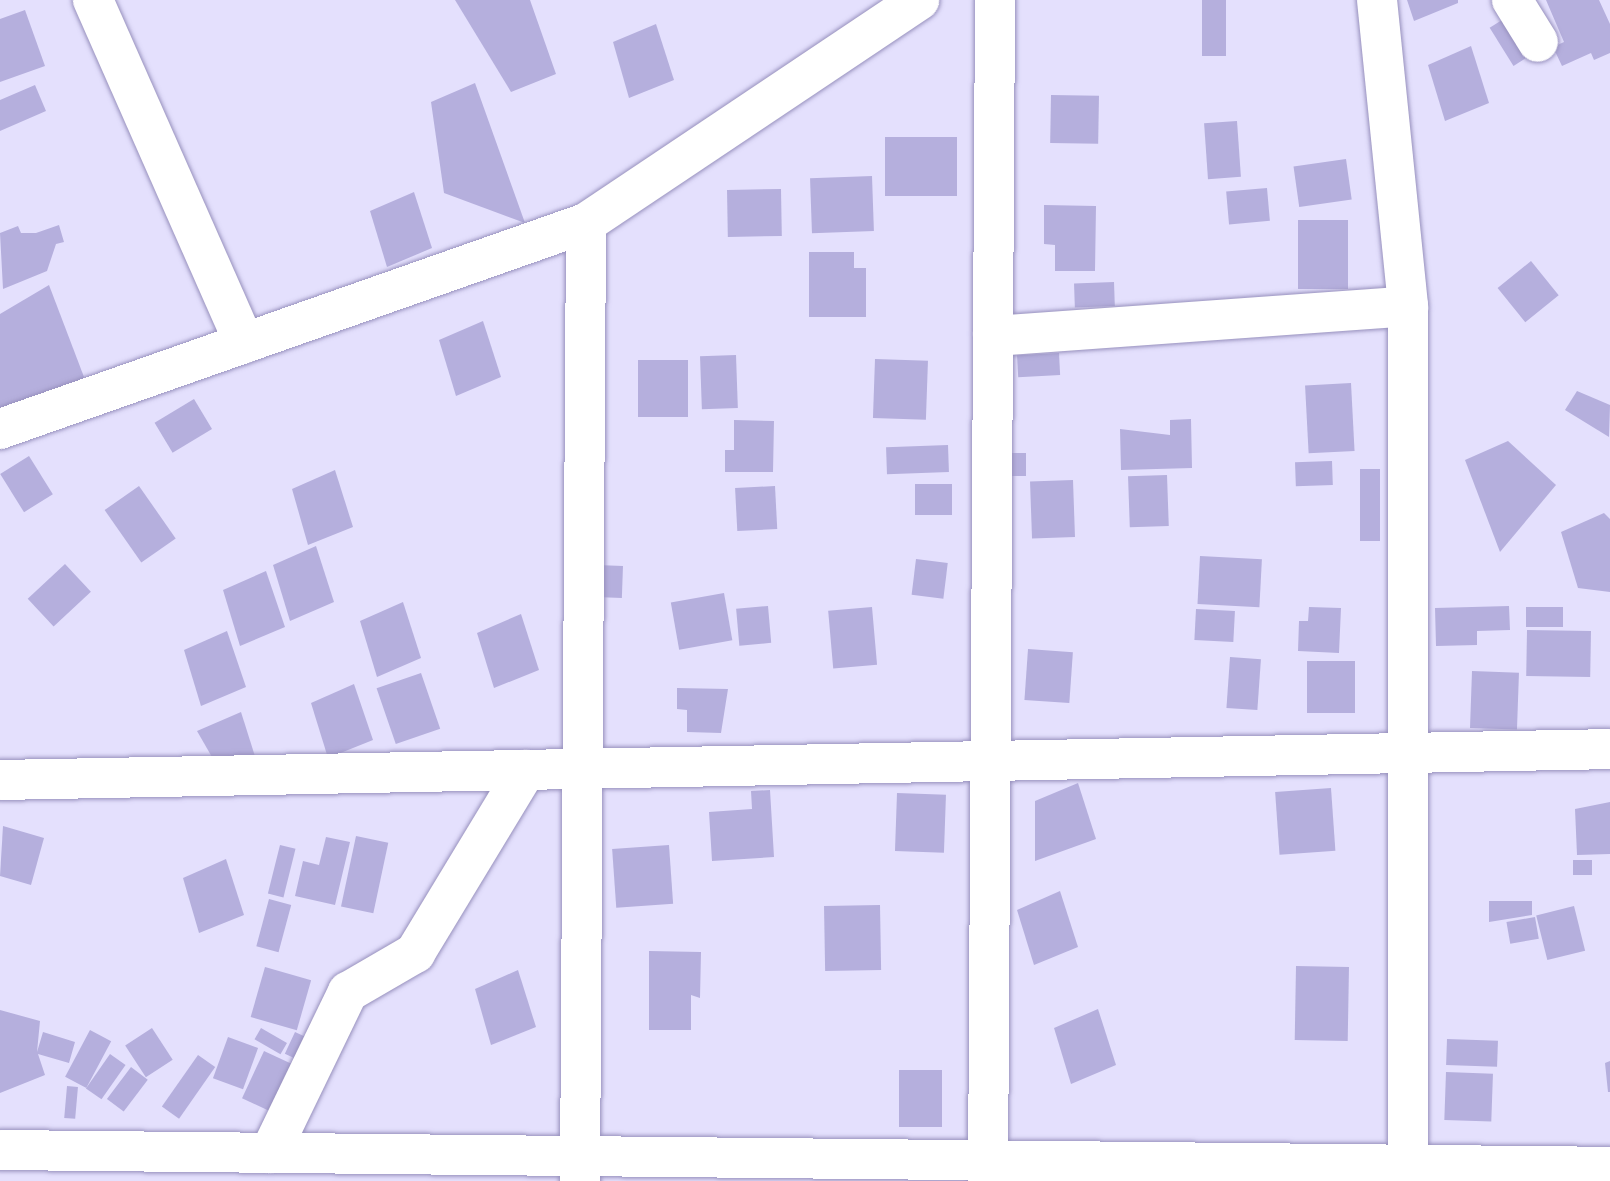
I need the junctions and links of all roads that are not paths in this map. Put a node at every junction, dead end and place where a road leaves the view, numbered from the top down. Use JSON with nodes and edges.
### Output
{"nodes":[{"id":1,"x":93,"y":0,"type":"edge"},
{"id":2,"x":919,"y":0,"type":"edge"},
{"id":3,"x":995,"y":0,"type":"edge"},
{"id":4,"x":1377,"y":0,"type":"edge"},
{"id":5,"x":1512,"y":0,"type":"edge"},
{"id":6,"x":1538,"y":42,"type":"dead end"},
{"id":7,"x":586,"y":223,"type":"junction"},
{"id":8,"x":1408,"y":306,"type":"junction"},
{"id":9,"x":993,"y":336,"type":"junction"},
{"id":10,"x":244,"y":343,"type":"junction"},
{"id":11,"x":0,"y":429,"type":"edge"},
{"id":12,"x":1610,"y":749,"type":"edge"},
{"id":13,"x":1411,"y":752,"type":"junction"},
{"id":14,"x":991,"y":760,"type":"junction"},
{"id":15,"x":583,"y":768,"type":"junction"},
{"id":16,"x":526,"y":770,"type":"junction"},
{"id":17,"x":0,"y":780,"type":"edge"},
{"id":18,"x":0,"y":1150,"type":"edge"},
{"id":19,"x":270,"y":1153,"type":"junction"},
{"id":20,"x":1610,"y":1167,"type":"edge"},
{"id":21,"x":580,"y":1168,"type":"edge"},
{"id":22,"x":988,"y":1171,"type":"edge"},
{"id":23,"x":1408,"y":1173,"type":"edge"}],
"edges":[{"from":1,"to":10,"type":"street"},
{"from":2,"to":7,"type":"street"},
{"from":3,"to":9,"type":"street"},
{"from":4,"to":8,"type":"street"},
{"from":5,"to":6,"type":"street"},
{"from":7,"to":10,"type":"street"},
{"from":7,"to":15,"type":"street"},
{"from":8,"to":9,"type":"street"},
{"from":8,"to":13,"type":"street"},
{"from":9,"to":14,"type":"street"},
{"from":10,"to":11,"type":"street"},
{"from":12,"to":13,"type":"street"},
{"from":13,"to":14,"type":"street"},
{"from":13,"to":23,"type":"street"},
{"from":14,"to":15,"type":"street"},
{"from":14,"to":22,"type":"street"},
{"from":15,"to":16,"type":"street"},
{"from":15,"to":21,"type":"street"},
{"from":16,"to":17,"type":"street"},
{"from":16,"to":19,"type":"street"},
{"from":18,"to":19,"type":"street"},
{"from":19,"to":21,"type":"street"},
{"from":20,"to":23,"type":"street"},
{"from":21,"to":22,"type":"street"},
{"from":22,"to":23,"type":"street"}]}
